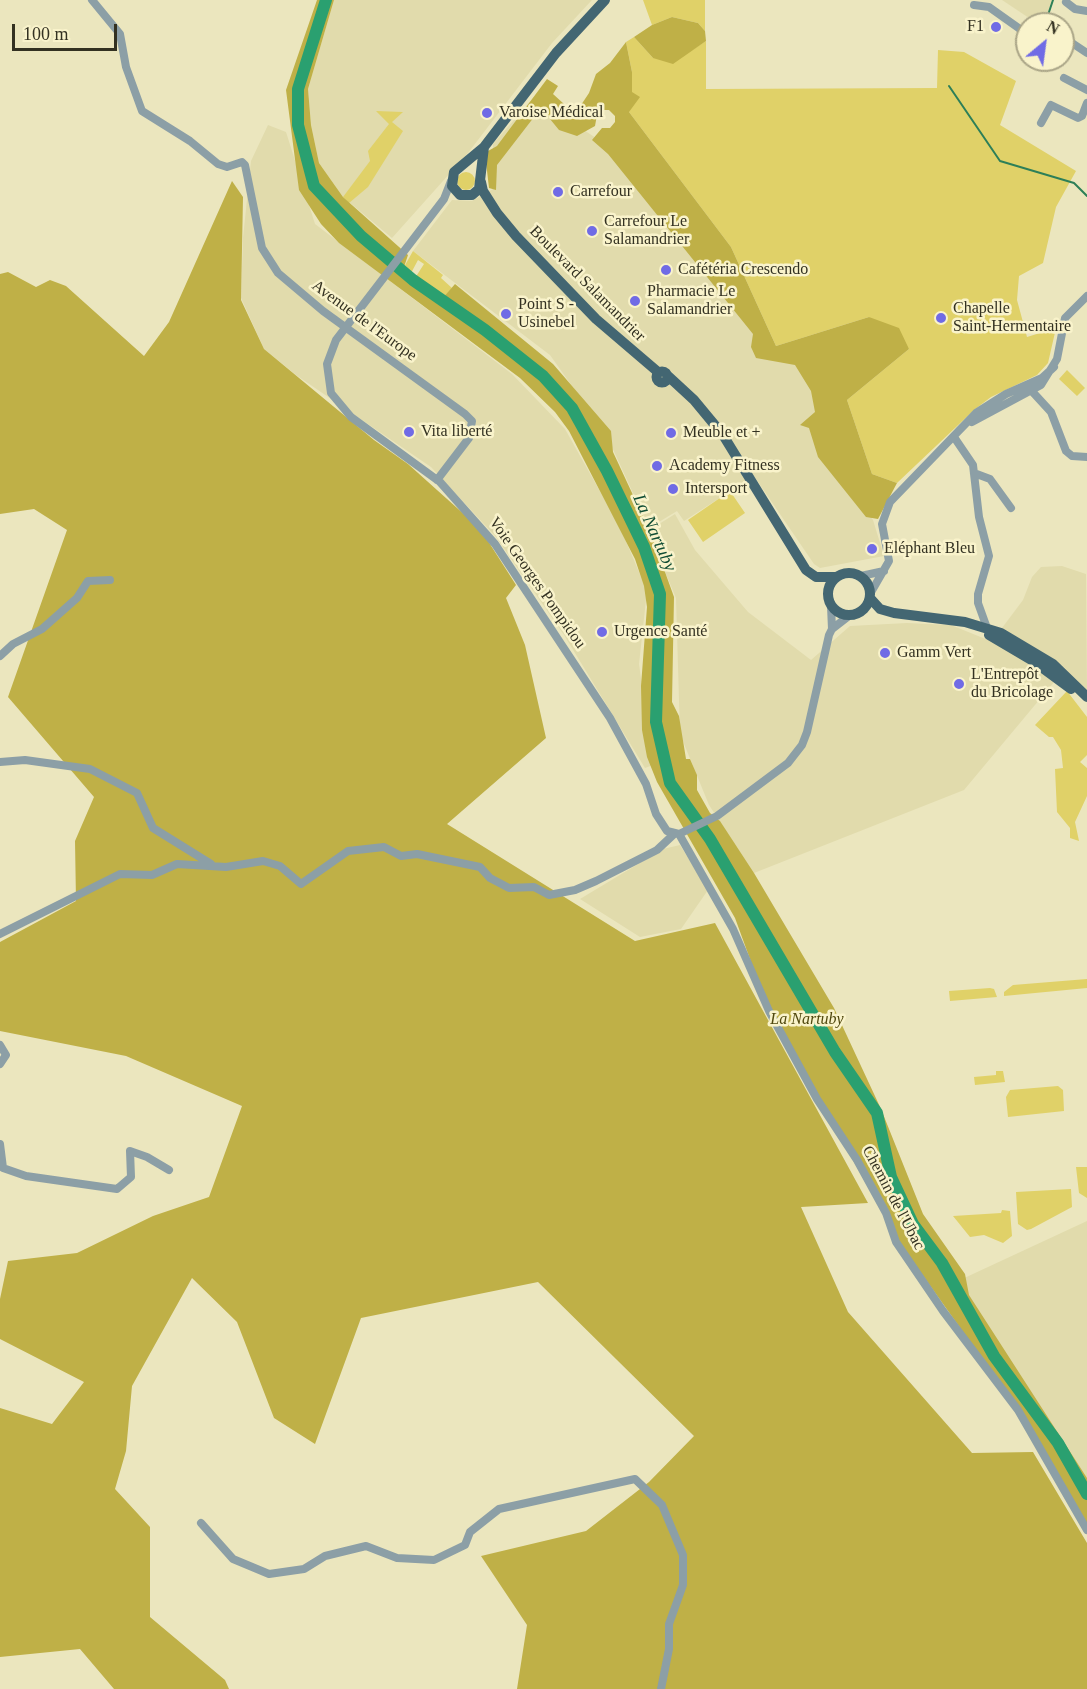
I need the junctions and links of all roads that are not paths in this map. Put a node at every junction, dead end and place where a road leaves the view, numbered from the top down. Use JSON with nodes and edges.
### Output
{"nodes":[{"id":1,"x":92,"y":0,"type":"edge"},
{"id":2,"x":605,"y":0,"type":"edge"},
{"id":3,"x":1066,"y":2,"type":"dead end"},
{"id":4,"x":974,"y":5,"type":"dead end"},
{"id":5,"x":1087,"y":10,"type":"edge"},
{"id":6,"x":1015,"y":25,"type":"edge"},
{"id":7,"x":1064,"y":78,"type":"dead end"},
{"id":8,"x":1087,"y":90,"type":"edge"},
{"id":9,"x":1087,"y":103,"type":"edge"},
{"id":10,"x":1041,"y":123,"type":"dead end"},
{"id":11,"x":483,"y":147,"type":"junction"},
{"id":12,"x":462,"y":167,"type":"junction"},
{"id":13,"x":452,"y":179,"type":"junction"},
{"id":14,"x":481,"y":180,"type":"junction"},
{"id":15,"x":466,"y":196,"type":"junction"},
{"id":16,"x":444,"y":199,"type":"junction"},
{"id":17,"x":497,"y":213,"type":"junction"},
{"id":18,"x":1087,"y":296,"type":"edge"},
{"id":19,"x":346,"y":328,"type":"junction"},
{"id":20,"x":1030,"y":388,"type":"junction"},
{"id":21,"x":954,"y":437,"type":"junction"},
{"id":22,"x":1087,"y":457,"type":"edge"},
{"id":23,"x":974,"y":473,"type":"junction"},
{"id":24,"x":437,"y":480,"type":"junction"},
{"id":25,"x":1011,"y":508,"type":"dead end"},
{"id":26,"x":885,"y":570,"type":"junction"},
{"id":27,"x":861,"y":576,"type":"junction"},
{"id":28,"x":836,"y":577,"type":"junction"},
{"id":29,"x":110,"y":580,"type":"dead end"},
{"id":30,"x":870,"y":596,"type":"junction"},
{"id":31,"x":831,"y":606,"type":"junction"},
{"id":32,"x":854,"y":614,"type":"junction"},
{"id":33,"x":904,"y":615,"type":"junction"},
{"id":34,"x":956,"y":621,"type":"junction"},
{"id":35,"x":987,"y":628,"type":"junction"},
{"id":36,"x":832,"y":629,"type":"junction"},
{"id":37,"x":1029,"y":654,"type":"junction"},
{"id":38,"x":0,"y":656,"type":"edge"},
{"id":39,"x":1087,"y":697,"type":"edge"},
{"id":40,"x":1087,"y":704,"type":"edge"},
{"id":41,"x":0,"y":762,"type":"edge"},
{"id":42,"x":679,"y":834,"type":"junction"},
{"id":43,"x":214,"y":866,"type":"junction"},
{"id":44,"x":0,"y":934,"type":"edge"},
{"id":45,"x":0,"y":1045,"type":"edge"},
{"id":46,"x":0,"y":1064,"type":"edge"},
{"id":47,"x":0,"y":1144,"type":"edge"},
{"id":48,"x":169,"y":1170,"type":"dead end"},
{"id":49,"x":201,"y":1523,"type":"dead end"},
{"id":50,"x":1087,"y":1530,"type":"edge"},
{"id":51,"x":661,"y":1689,"type":"edge"}],
"edges":[{"from":1,"to":19,"type":"street","name":"Avenue de l'Europe"},
{"from":2,"to":11,"type":"main road"},
{"from":3,"to":5,"type":"street"},
{"from":4,"to":6,"type":"street"},
{"from":7,"to":8,"type":"street"},
{"from":9,"to":10,"type":"street"},
{"from":11,"to":12,"type":"main road"},
{"from":11,"to":14,"type":"main road"},
{"from":12,"to":13,"type":"main road"},
{"from":12,"to":14,"type":"main road"},
{"from":13,"to":15,"type":"main road"},
{"from":13,"to":16,"type":"street","name":"Voie Georges Pompidou"},
{"from":14,"to":15,"type":"main road"},
{"from":14,"to":17,"type":"main road","name":"Boulevard Salamandrier"},
{"from":15,"to":16,"type":"street"},
{"from":15,"to":17,"type":"main road","name":"Boulevard Salamandrier"},
{"from":16,"to":19,"type":"street","name":"Voie Georges Pompidou"},
{"from":17,"to":28,"type":"main road","name":"Boulevard Salamandrier"},
{"from":18,"to":20,"type":"street"},
{"from":19,"to":24,"type":"street","name":"Voie Georges Pompidou"},
{"from":19,"to":24,"type":"street","name":"Avenue de l'Europe"},
{"from":20,"to":21,"type":"street"},
{"from":20,"to":22,"type":"street"},
{"from":21,"to":23,"type":"street"},
{"from":21,"to":26,"type":"street"},
{"from":23,"to":25,"type":"street"},
{"from":23,"to":35,"type":"street"},
{"from":24,"to":42,"type":"street","name":"Voie Georges Pompidou"},
{"from":26,"to":27,"type":"street"},
{"from":26,"to":30,"type":"street"},
{"from":27,"to":28,"type":"main road"},
{"from":27,"to":30,"type":"main road"},
{"from":28,"to":31,"type":"main road"},
{"from":29,"to":38,"type":"street"},
{"from":30,"to":32,"type":"main road"},
{"from":30,"to":33,"type":"main road"},
{"from":31,"to":32,"type":"main road"},
{"from":31,"to":36,"type":"street"},
{"from":32,"to":33,"type":"main road"},
{"from":32,"to":36,"type":"street"},
{"from":33,"to":34,"type":"main road"},
{"from":34,"to":35,"type":"main road"},
{"from":34,"to":37,"type":"main road"},
{"from":35,"to":37,"type":"main road"},
{"from":36,"to":42,"type":"street"},
{"from":37,"to":39,"type":"main road"},
{"from":37,"to":40,"type":"main road"},
{"from":41,"to":43,"type":"street"},
{"from":42,"to":43,"type":"street"},
{"from":42,"to":50,"type":"street","name":"Chemin de l'Ubac"},
{"from":43,"to":44,"type":"street"},
{"from":45,"to":46,"type":"street"},
{"from":47,"to":48,"type":"street"},
{"from":49,"to":51,"type":"street"}]}
